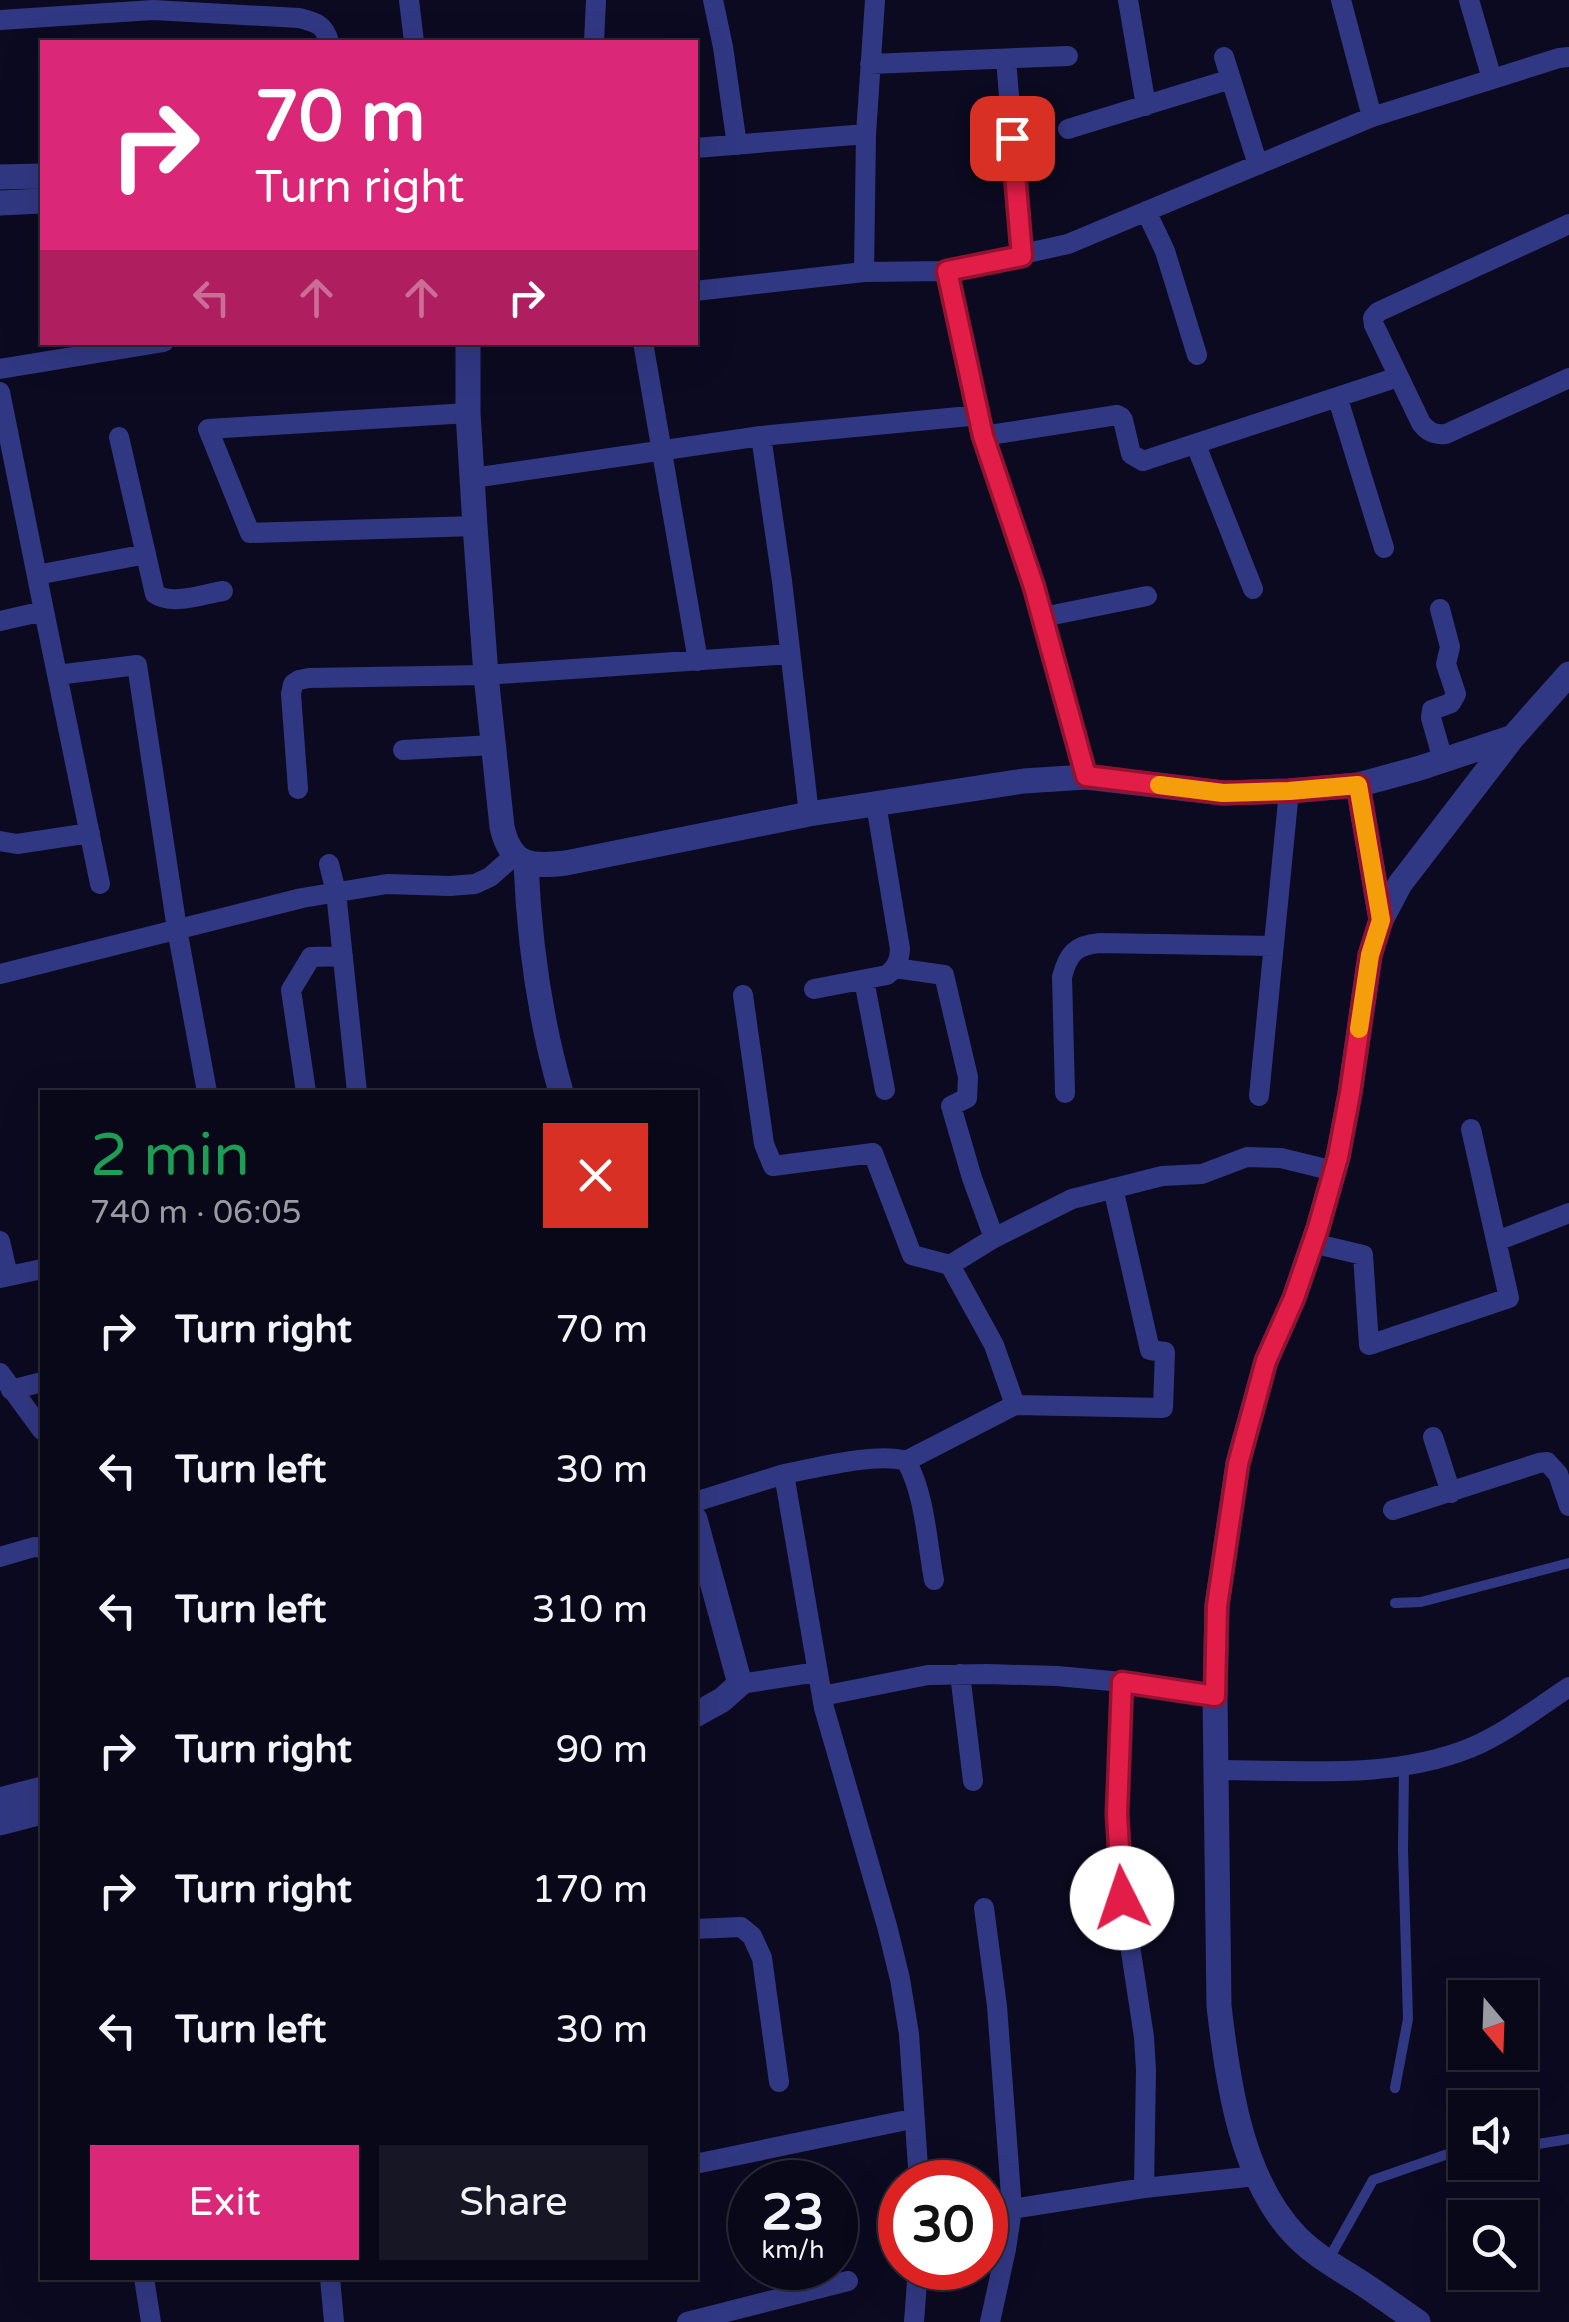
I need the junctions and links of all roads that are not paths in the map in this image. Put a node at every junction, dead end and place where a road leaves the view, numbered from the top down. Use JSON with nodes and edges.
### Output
{"nodes":[{"id":1,"x":409,"y":0,"type":"edge"},
{"id":2,"x":596,"y":0,"type":"edge"},
{"id":3,"x":713,"y":0,"type":"edge"},
{"id":4,"x":875,"y":0,"type":"edge"},
{"id":5,"x":1128,"y":0,"type":"edge"},
{"id":6,"x":1341,"y":0,"type":"edge"},
{"id":7,"x":1469,"y":0,"type":"edge"},
{"id":8,"x":152,"y":5,"type":"edge"},
{"id":9,"x":298,"y":9,"type":"edge"},
{"id":10,"x":25,"y":10,"type":"edge"},
{"id":11,"x":0,"y":20,"type":"edge"},
{"id":12,"x":329,"y":40,"type":"edge"},
{"id":13,"x":414,"y":40,"type":"edge"},
{"id":14,"x":594,"y":40,"type":"edge"},
{"id":15,"x":1068,"y":56,"type":"dead end"},
{"id":16,"x":1224,"y":57,"type":"dead end"},
{"id":17,"x":1569,"y":58,"type":"edge"},
{"id":18,"x":1006,"y":59,"type":"junction"},
{"id":19,"x":870,"y":64,"type":"junction"},
{"id":20,"x":1492,"y":79,"type":"junction"},
{"id":21,"x":1231,"y":80,"type":"junction"},
{"id":22,"x":1146,"y":106,"type":"junction"},
{"id":23,"x":1372,"y":118,"type":"junction"},
{"id":24,"x":1068,"y":129,"type":"dead end"},
{"id":25,"x":866,"y":134,"type":"junction"},
{"id":26,"x":737,"y":144,"type":"junction"},
{"id":27,"x":698,"y":148,"type":"edge"},
{"id":28,"x":1258,"y":165,"type":"junction"},
{"id":29,"x":40,"y":176,"type":"edge"},
{"id":30,"x":0,"y":177,"type":"edge"},
{"id":31,"x":40,"y":201,"type":"edge"},
{"id":32,"x":0,"y":204,"type":"edge"},
{"id":33,"x":1146,"y":211,"type":"junction"},
{"id":34,"x":1569,"y":224,"type":"edge"},
{"id":35,"x":1022,"y":256,"type":"junction"},
{"id":36,"x":947,"y":271,"type":"junction"},
{"id":37,"x":864,"y":272,"type":"junction"},
{"id":38,"x":698,"y":292,"type":"edge"},
{"id":39,"x":145,"y":345,"type":"edge"},
{"id":40,"x":468,"y":345,"type":"edge"},
{"id":41,"x":644,"y":345,"type":"edge"},
{"id":42,"x":1198,"y":356,"type":"dead end"},
{"id":43,"x":0,"y":368,"type":"edge"},
{"id":44,"x":1398,"y":377,"type":"junction"},
{"id":45,"x":1569,"y":378,"type":"edge"},
{"id":46,"x":0,"y":392,"type":"edge"},
{"id":47,"x":1338,"y":398,"type":"junction"},
{"id":48,"x":468,"y":412,"type":"junction"},
{"id":49,"x":980,"y":415,"type":"junction"},
{"id":50,"x":761,"y":436,"type":"junction"},
{"id":51,"x":983,"y":436,"type":"junction"},
{"id":52,"x":119,"y":437,"type":"dead end"},
{"id":53,"x":1196,"y":445,"type":"junction"},
{"id":54,"x":661,"y":450,"type":"junction"},
{"id":55,"x":473,"y":478,"type":"junction"},
{"id":56,"x":475,"y":526,"type":"junction"},
{"id":57,"x":1384,"y":548,"type":"dead end"},
{"id":58,"x":146,"y":554,"type":"junction"},
{"id":59,"x":37,"y":574,"type":"junction"},
{"id":60,"x":1253,"y":589,"type":"dead end"},
{"id":61,"x":223,"y":591,"type":"dead end"},
{"id":62,"x":1146,"y":596,"type":"dead end"},
{"id":63,"x":1440,"y":609,"type":"dead end"},
{"id":64,"x":44,"y":611,"type":"junction"},
{"id":65,"x":1043,"y":617,"type":"junction"},
{"id":66,"x":0,"y":621,"type":"edge"},
{"id":67,"x":790,"y":654,"type":"junction"},
{"id":68,"x":698,"y":660,"type":"junction"},
{"id":69,"x":1569,"y":674,"type":"edge"},
{"id":70,"x":57,"y":675,"type":"junction"},
{"id":71,"x":486,"y":675,"type":"junction"},
{"id":72,"x":1513,"y":737,"type":"junction"},
{"id":73,"x":493,"y":745,"type":"junction"},
{"id":74,"x":403,"y":750,"type":"dead end"},
{"id":75,"x":1443,"y":760,"type":"junction"},
{"id":76,"x":1086,"y":776,"type":"junction"},
{"id":77,"x":1358,"y":785,"type":"junction"},
{"id":78,"x":298,"y":790,"type":"dead end"},
{"id":79,"x":1289,"y":791,"type":"junction"},
{"id":80,"x":876,"y":804,"type":"junction"},
{"id":81,"x":809,"y":814,"type":"junction"},
{"id":82,"x":90,"y":833,"type":"junction"},
{"id":83,"x":0,"y":842,"type":"edge"},
{"id":84,"x":520,"y":859,"type":"junction"},
{"id":85,"x":330,"y":864,"type":"dead end"},
{"id":86,"x":100,"y":884,"type":"dead end"},
{"id":87,"x":336,"y":892,"type":"junction"},
{"id":88,"x":1381,"y":920,"type":"junction"},
{"id":89,"x":177,"y":930,"type":"junction"},
{"id":90,"x":1274,"y":946,"type":"junction"},
{"id":91,"x":343,"y":956,"type":"junction"},
{"id":92,"x":896,"y":968,"type":"junction"},
{"id":93,"x":0,"y":974,"type":"edge"},
{"id":94,"x":864,"y":980,"type":"junction"},
{"id":95,"x":814,"y":989,"type":"dead end"},
{"id":96,"x":744,"y":995,"type":"dead end"},
{"id":97,"x":207,"y":1090,"type":"edge"},
{"id":98,"x":306,"y":1090,"type":"edge"},
{"id":99,"x":357,"y":1090,"type":"edge"},
{"id":100,"x":559,"y":1090,"type":"edge"},
{"id":101,"x":885,"y":1090,"type":"dead end"},
{"id":102,"x":1065,"y":1093,"type":"dead end"},
{"id":103,"x":1259,"y":1096,"type":"dead end"},
{"id":104,"x":1471,"y":1129,"type":"dead end"},
{"id":105,"x":1334,"y":1171,"type":"junction"},
{"id":106,"x":1113,"y":1188,"type":"junction"},
{"id":107,"x":1569,"y":1213,"type":"edge"},
{"id":108,"x":994,"y":1238,"type":"junction"},
{"id":109,"x":1497,"y":1241,"type":"junction"},
{"id":110,"x":0,"y":1242,"type":"edge"},
{"id":111,"x":1312,"y":1243,"type":"junction"},
{"id":112,"x":950,"y":1265,"type":"junction"},
{"id":113,"x":40,"y":1269,"type":"edge"},
{"id":114,"x":4,"y":1277,"type":"edge"},
{"id":115,"x":6,"y":1381,"type":"edge"},
{"id":116,"x":40,"y":1382,"type":"edge"},
{"id":117,"x":1014,"y":1405,"type":"junction"},
{"id":118,"x":40,"y":1427,"type":"edge"},
{"id":119,"x":1433,"y":1436,"type":"dead end"},
{"id":120,"x":906,"y":1460,"type":"junction"},
{"id":121,"x":784,"y":1474,"type":"junction"},
{"id":122,"x":1451,"y":1492,"type":"junction"},
{"id":123,"x":698,"y":1501,"type":"edge"},
{"id":124,"x":1569,"y":1506,"type":"edge"},
{"id":125,"x":1393,"y":1510,"type":"dead end"},
{"id":126,"x":698,"y":1534,"type":"edge"},
{"id":127,"x":40,"y":1548,"type":"edge"},
{"id":128,"x":0,"y":1557,"type":"edge"},
{"id":129,"x":1569,"y":1563,"type":"edge"},
{"id":130,"x":934,"y":1580,"type":"dead end"},
{"id":131,"x":1395,"y":1603,"type":"dead end"},
{"id":132,"x":816,"y":1672,"type":"junction"},
{"id":133,"x":960,"y":1674,"type":"junction"},
{"id":134,"x":1122,"y":1682,"type":"junction"},
{"id":135,"x":1569,"y":1687,"type":"edge"},
{"id":136,"x":731,"y":1692,"type":"junction"},
{"id":137,"x":822,"y":1696,"type":"junction"},
{"id":138,"x":1215,"y":1696,"type":"junction"},
{"id":139,"x":698,"y":1698,"type":"edge"},
{"id":140,"x":698,"y":1713,"type":"edge"},
{"id":141,"x":1404,"y":1766,"type":"junction"},
{"id":142,"x":1216,"y":1770,"type":"junction"},
{"id":143,"x":973,"y":1781,"type":"dead end"},
{"id":144,"x":40,"y":1790,"type":"edge"},
{"id":145,"x":0,"y":1800,"type":"edge"},
{"id":146,"x":40,"y":1812,"type":"edge"},
{"id":147,"x":0,"y":1822,"type":"edge"},
{"id":148,"x":984,"y":1908,"type":"dead end"},
{"id":149,"x":698,"y":1930,"type":"edge"},
{"id":150,"x":779,"y":2082,"type":"dead end"},
{"id":151,"x":1395,"y":2088,"type":"dead end"},
{"id":152,"x":902,"y":2121,"type":"dead end"},
{"id":153,"x":1569,"y":2139,"type":"edge"},
{"id":154,"x":1538,"y":2144,"type":"edge"},
{"id":155,"x":1448,"y":2154,"type":"edge"},
{"id":156,"x":917,"y":2160,"type":"edge"},
{"id":157,"x":698,"y":2163,"type":"edge"},
{"id":158,"x":1256,"y":2176,"type":"junction"},
{"id":159,"x":1144,"y":2188,"type":"junction"},
{"id":160,"x":1012,"y":2209,"type":"junction"},
{"id":161,"x":1327,"y":2263,"type":"junction"},
{"id":162,"x":144,"y":2280,"type":"edge"},
{"id":163,"x":330,"y":2280,"type":"edge"},
{"id":164,"x":813,"y":2290,"type":"edge"},
{"id":165,"x":916,"y":2290,"type":"edge"},
{"id":166,"x":151,"y":2322,"type":"edge"},
{"id":167,"x":334,"y":2322,"type":"edge"},
{"id":168,"x":687,"y":2322,"type":"edge"},
{"id":169,"x":914,"y":2322,"type":"edge"},
{"id":170,"x":990,"y":2322,"type":"edge"},
{"id":171,"x":1418,"y":2322,"type":"edge"}],
"edges":[{"from":1,"to":13,"type":"street"},
{"from":2,"to":14,"type":"street"},
{"from":3,"to":26,"type":"street"},
{"from":4,"to":19,"type":"street"},
{"from":5,"to":22,"type":"street"},
{"from":6,"to":23,"type":"street"},
{"from":7,"to":20,"type":"street"},
{"from":8,"to":9,"type":"street"},
{"from":8,"to":10,"type":"street"},
{"from":9,"to":12,"type":"street"},
{"from":10,"to":11,"type":"street"},
{"from":15,"to":18,"type":"street"},
{"from":16,"to":21,"type":"street"},
{"from":17,"to":20,"type":"street"},
{"from":18,"to":19,"type":"street"},
{"from":18,"to":35,"type":"street"},
{"from":19,"to":25,"type":"street"},
{"from":20,"to":23,"type":"street"},
{"from":21,"to":22,"type":"street"},
{"from":21,"to":28,"type":"street"},
{"from":22,"to":24,"type":"street"},
{"from":23,"to":28,"type":"street"},
{"from":25,"to":26,"type":"street"},
{"from":25,"to":37,"type":"street"},
{"from":26,"to":27,"type":"street"},
{"from":28,"to":33,"type":"street"},
{"from":29,"to":30,"type":"street"},
{"from":31,"to":32,"type":"street"},
{"from":33,"to":35,"type":"street"},
{"from":33,"to":42,"type":"street"},
{"from":34,"to":44,"type":"street"},
{"from":35,"to":36,"type":"street"},
{"from":36,"to":37,"type":"street"},
{"from":36,"to":49,"type":"street"},
{"from":37,"to":38,"type":"street"},
{"from":39,"to":43,"type":"street"},
{"from":40,"to":48,"type":"street"},
{"from":41,"to":54,"type":"street"},
{"from":44,"to":45,"type":"street"},
{"from":44,"to":47,"type":"street"},
{"from":46,"to":59,"type":"street"},
{"from":47,"to":53,"type":"street"},
{"from":47,"to":57,"type":"street"},
{"from":48,"to":55,"type":"street"},
{"from":48,"to":56,"type":"street"},
{"from":49,"to":50,"type":"street"},
{"from":49,"to":51,"type":"street"},
{"from":50,"to":54,"type":"street"},
{"from":50,"to":67,"type":"street"},
{"from":51,"to":53,"type":"street"},
{"from":51,"to":65,"type":"street"},
{"from":52,"to":58,"type":"street"},
{"from":53,"to":60,"type":"street"},
{"from":54,"to":55,"type":"street"},
{"from":54,"to":68,"type":"street"},
{"from":55,"to":56,"type":"street"},
{"from":56,"to":71,"type":"street"},
{"from":58,"to":59,"type":"street"},
{"from":58,"to":61,"type":"street"},
{"from":59,"to":64,"type":"street"},
{"from":62,"to":65,"type":"street"},
{"from":63,"to":75,"type":"street"},
{"from":64,"to":66,"type":"street"},
{"from":64,"to":70,"type":"street"},
{"from":65,"to":76,"type":"street"},
{"from":67,"to":68,"type":"street"},
{"from":67,"to":81,"type":"street"},
{"from":68,"to":71,"type":"street"},
{"from":69,"to":72,"type":"street"},
{"from":70,"to":82,"type":"street"},
{"from":70,"to":89,"type":"street"},
{"from":71,"to":73,"type":"street"},
{"from":71,"to":78,"type":"street"},
{"from":72,"to":75,"type":"street"},
{"from":72,"to":88,"type":"street"},
{"from":73,"to":74,"type":"street"},
{"from":73,"to":84,"type":"street"},
{"from":75,"to":77,"type":"street"},
{"from":76,"to":79,"type":"street"},
{"from":76,"to":80,"type":"street"},
{"from":77,"to":79,"type":"street"},
{"from":77,"to":88,"type":"street"},
{"from":79,"to":90,"type":"street"},
{"from":80,"to":81,"type":"street"},
{"from":80,"to":92,"type":"street"},
{"from":81,"to":84,"type":"street"},
{"from":82,"to":83,"type":"street"},
{"from":82,"to":86,"type":"street"},
{"from":84,"to":87,"type":"street"},
{"from":84,"to":100,"type":"street"},
{"from":85,"to":87,"type":"street"},
{"from":87,"to":89,"type":"street"},
{"from":87,"to":91,"type":"street"},
{"from":88,"to":105,"type":"street"},
{"from":89,"to":93,"type":"street"},
{"from":89,"to":97,"type":"street"},
{"from":90,"to":102,"type":"street"},
{"from":90,"to":103,"type":"street"},
{"from":91,"to":98,"type":"street"},
{"from":91,"to":99,"type":"street"},
{"from":92,"to":94,"type":"street"},
{"from":92,"to":108,"type":"street"},
{"from":94,"to":95,"type":"street"},
{"from":94,"to":101,"type":"street"},
{"from":96,"to":112,"type":"street"},
{"from":104,"to":109,"type":"street"},
{"from":105,"to":106,"type":"street"},
{"from":105,"to":111,"type":"street"},
{"from":106,"to":108,"type":"street"},
{"from":106,"to":117,"type":"street"},
{"from":107,"to":109,"type":"street"},
{"from":108,"to":112,"type":"street"},
{"from":109,"to":111,"type":"street"},
{"from":110,"to":114,"type":"street"},
{"from":111,"to":138,"type":"street"},
{"from":112,"to":117,"type":"street"},
{"from":113,"to":114,"type":"street"},
{"from":115,"to":116,"type":"street"},
{"from":115,"to":118,"type":"street"},
{"from":117,"to":120,"type":"street"},
{"from":119,"to":122,"type":"street"},
{"from":120,"to":121,"type":"street"},
{"from":120,"to":130,"type":"street"},
{"from":121,"to":123,"type":"street"},
{"from":121,"to":132,"type":"street"},
{"from":122,"to":124,"type":"street"},
{"from":122,"to":125,"type":"street"},
{"from":126,"to":136,"type":"street"},
{"from":127,"to":128,"type":"street"},
{"from":129,"to":131,"type":"lane"},
{"from":132,"to":136,"type":"street"},
{"from":132,"to":137,"type":"street"},
{"from":133,"to":134,"type":"street"},
{"from":133,"to":137,"type":"street"},
{"from":133,"to":143,"type":"street"},
{"from":134,"to":138,"type":"street"},
{"from":134,"to":159,"type":"street"},
{"from":135,"to":141,"type":"street"},
{"from":136,"to":139,"type":"street"},
{"from":136,"to":140,"type":"street"},
{"from":137,"to":156,"type":"street"},
{"from":138,"to":142,"type":"street"},
{"from":141,"to":142,"type":"street"},
{"from":141,"to":151,"type":"lane"},
{"from":142,"to":158,"type":"street"},
{"from":144,"to":145,"type":"street"},
{"from":146,"to":147,"type":"street"},
{"from":148,"to":160,"type":"street"},
{"from":149,"to":150,"type":"street"},
{"from":152,"to":157,"type":"street"},
{"from":153,"to":154,"type":"lane"},
{"from":155,"to":161,"type":"lane"},
{"from":158,"to":159,"type":"street"},
{"from":158,"to":161,"type":"street"},
{"from":159,"to":160,"type":"street"},
{"from":160,"to":170,"type":"street"},
{"from":161,"to":171,"type":"street"},
{"from":162,"to":166,"type":"street"},
{"from":163,"to":167,"type":"street"},
{"from":164,"to":168,"type":"street"},
{"from":165,"to":169,"type":"street"}]}
